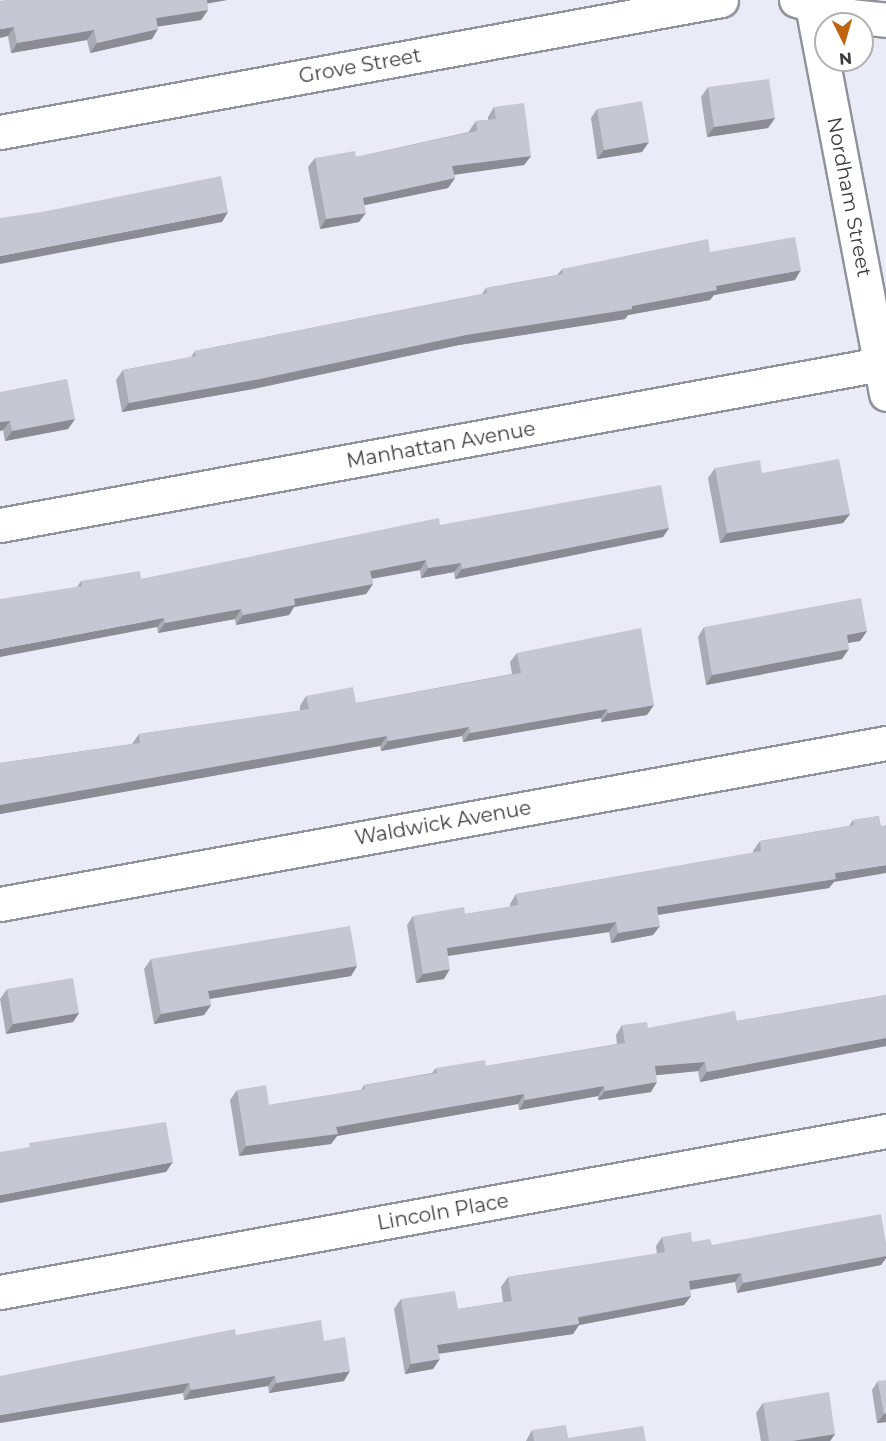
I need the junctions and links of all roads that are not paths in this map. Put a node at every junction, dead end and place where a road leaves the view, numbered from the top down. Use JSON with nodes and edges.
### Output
{"nodes":[{"id":1,"x":721,"y":0,"type":"edge"},
{"id":2,"x":806,"y":2,"type":"edge"},
{"id":3,"x":886,"y":20,"type":"edge"},
{"id":4,"x":0,"y":132,"type":"edge"},
{"id":5,"x":884,"y":379,"type":"edge"},
{"id":6,"x":0,"y":525,"type":"edge"},
{"id":7,"x":886,"y":742,"type":"edge"},
{"id":8,"x":0,"y":904,"type":"edge"},
{"id":9,"x":886,"y":1131,"type":"edge"},
{"id":10,"x":0,"y":1292,"type":"edge"}],
"edges":[{"from":1,"to":4,"type":"street","name":"Grove Street"},
{"from":2,"to":3,"type":"street"},
{"from":2,"to":5,"type":"street","name":"Nordham Street"},
{"from":5,"to":6,"type":"street","name":"Manhattan Avenue"},
{"from":7,"to":8,"type":"street","name":"Waldwick Avenue"},
{"from":9,"to":10,"type":"street","name":"Lincoln Place"}]}
